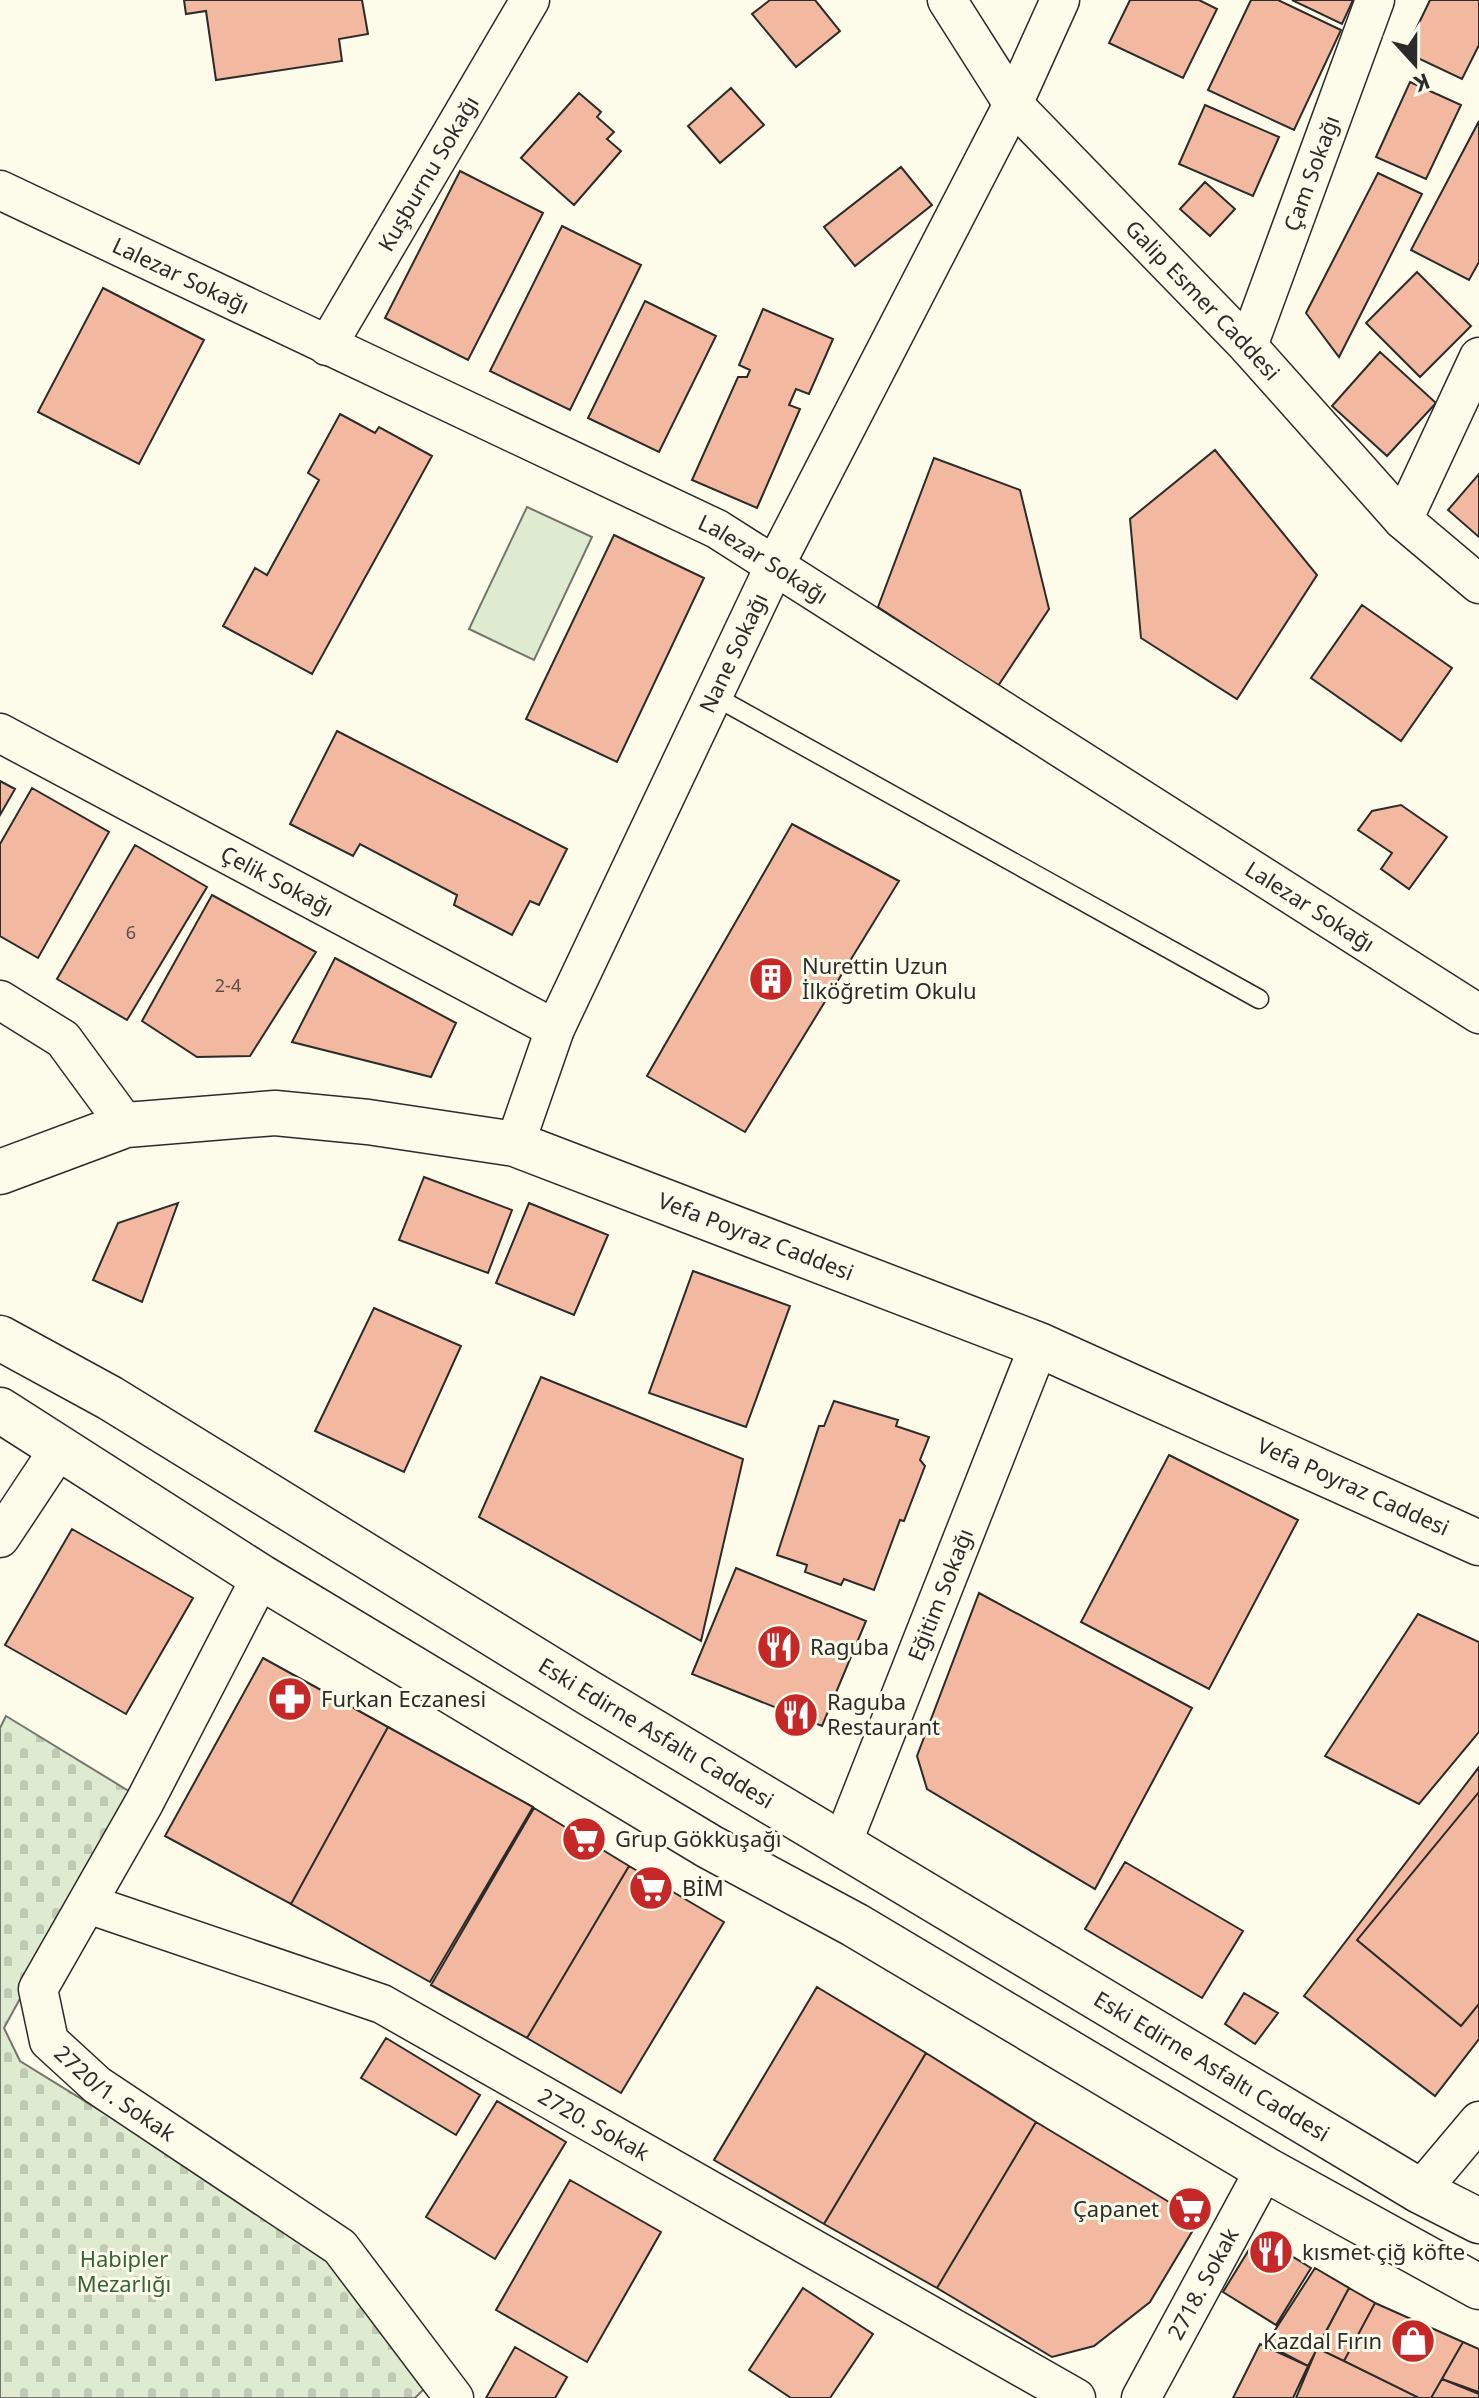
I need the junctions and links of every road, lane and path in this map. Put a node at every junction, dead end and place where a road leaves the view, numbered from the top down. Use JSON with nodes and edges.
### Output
{"nodes":[{"id":1,"x":530,"y":0,"type":"edge"},
{"id":2,"x":947,"y":0,"type":"edge"},
{"id":3,"x":1060,"y":0,"type":"edge"},
{"id":4,"x":1375,"y":0,"type":"edge"},
{"id":5,"x":1013,"y":104,"type":"junction"},
{"id":6,"x":0,"y":190,"type":"edge"},
{"id":7,"x":327,"y":346,"type":"junction"},
{"id":8,"x":1248,"y":346,"type":"junction"},
{"id":9,"x":1479,"y":357,"type":"edge"},
{"id":10,"x":1403,"y":520,"type":"junction"},
{"id":11,"x":775,"y":565,"type":"junction"},
{"id":12,"x":1479,"y":584,"type":"edge"},
{"id":13,"x":714,"y":696,"type":"junction"},
{"id":14,"x":0,"y":733,"type":"edge"},
{"id":15,"x":1259,"y":999,"type":"dead end"},
{"id":16,"x":0,"y":1000,"type":"edge"},
{"id":17,"x":1479,"y":1014,"type":"edge"},
{"id":18,"x":555,"y":1029,"type":"junction"},
{"id":19,"x":126,"y":1125,"type":"junction"},
{"id":20,"x":515,"y":1144,"type":"junction"},
{"id":21,"x":0,"y":1172,"type":"edge"},
{"id":22,"x":0,"y":1338,"type":"edge"},
{"id":23,"x":1039,"y":1345,"type":"junction"},
{"id":24,"x":0,"y":1410,"type":"edge"},
{"id":25,"x":61,"y":1446,"type":"junction"},
{"id":26,"x":0,"y":1538,"type":"edge"},
{"id":27,"x":1479,"y":1543,"type":"edge"},
{"id":28,"x":261,"y":1577,"type":"junction"},
{"id":29,"x":842,"y":1844,"type":"junction"},
{"id":30,"x":88,"y":1904,"type":"junction"},
{"id":31,"x":1479,"y":2121,"type":"edge"},
{"id":32,"x":1265,"y":2169,"type":"junction"},
{"id":33,"x":1420,"y":2191,"type":"junction"},
{"id":34,"x":1479,"y":2221,"type":"edge"},
{"id":35,"x":1479,"y":2287,"type":"edge"},
{"id":36,"x":454,"y":2398,"type":"edge"},
{"id":37,"x":1076,"y":2398,"type":"edge"},
{"id":38,"x":1141,"y":2398,"type":"edge"}],
"edges":[{"from":1,"to":7,"type":"street","name":"Kuşburnu Sokağı"},
{"from":2,"to":5,"type":"street","name":"Galip Esmer Caddesi"},
{"from":3,"to":5,"type":"street","name":"Nane Sokağı"},
{"from":4,"to":8,"type":"street","name":"Çam Sokağı"},
{"from":5,"to":8,"type":"street","name":"Galip Esmer Caddesi"},
{"from":5,"to":11,"type":"street","name":"Nane Sokağı"},
{"from":6,"to":7,"type":"street","name":"Lalezar Sokağı"},
{"from":7,"to":11,"type":"street","name":"Lalezar Sokağı"},
{"from":8,"to":10,"type":"street","name":"Galip Esmer Caddesi"},
{"from":9,"to":10,"type":"street"},
{"from":10,"to":12,"type":"street","name":"Galip Esmer Caddesi"},
{"from":11,"to":13,"type":"street","name":"Nane Sokağı"},
{"from":11,"to":17,"type":"street","name":"Lalezar Sokağı"},
{"from":13,"to":15,"type":"lane"},
{"from":13,"to":18,"type":"street","name":"Nane Sokağı"},
{"from":14,"to":18,"type":"street","name":"Çelik Sokağı"},
{"from":16,"to":19,"type":"street"},
{"from":18,"to":20,"type":"street","name":"Nane Sokağı"},
{"from":19,"to":20,"type":"main road","name":"Vefa Poyraz Caddesi"},
{"from":19,"to":21,"type":"main road","name":"Vefa Poyraz Caddesi"},
{"from":20,"to":23,"type":"main road","name":"Vefa Poyraz Caddesi"},
{"from":22,"to":29,"type":"main road","name":"Eski Edirne Asfaltı Caddesi"},
{"from":23,"to":27,"type":"main road","name":"Vefa Poyraz Caddesi"},
{"from":23,"to":29,"type":"street","name":"Eğitim Sokağı"},
{"from":24,"to":25,"type":"main road"},
{"from":25,"to":26,"type":"street"},
{"from":25,"to":28,"type":"main road"},
{"from":28,"to":30,"type":"street","name":"2720/1. Sokak"},
{"from":28,"to":32,"type":"main road"},
{"from":29,"to":33,"type":"main road","name":"Eski Edirne Asfaltı Caddesi"},
{"from":30,"to":36,"type":"street","name":"2720/1. Sokak"},
{"from":30,"to":37,"type":"street","name":"2720. Sokak"},
{"from":31,"to":33,"type":"street"},
{"from":32,"to":35,"type":"main road"},
{"from":32,"to":38,"type":"street","name":"2718. Sokak"},
{"from":33,"to":34,"type":"main road","name":"Eski Edirne Asfaltı Caddesi"}]}
